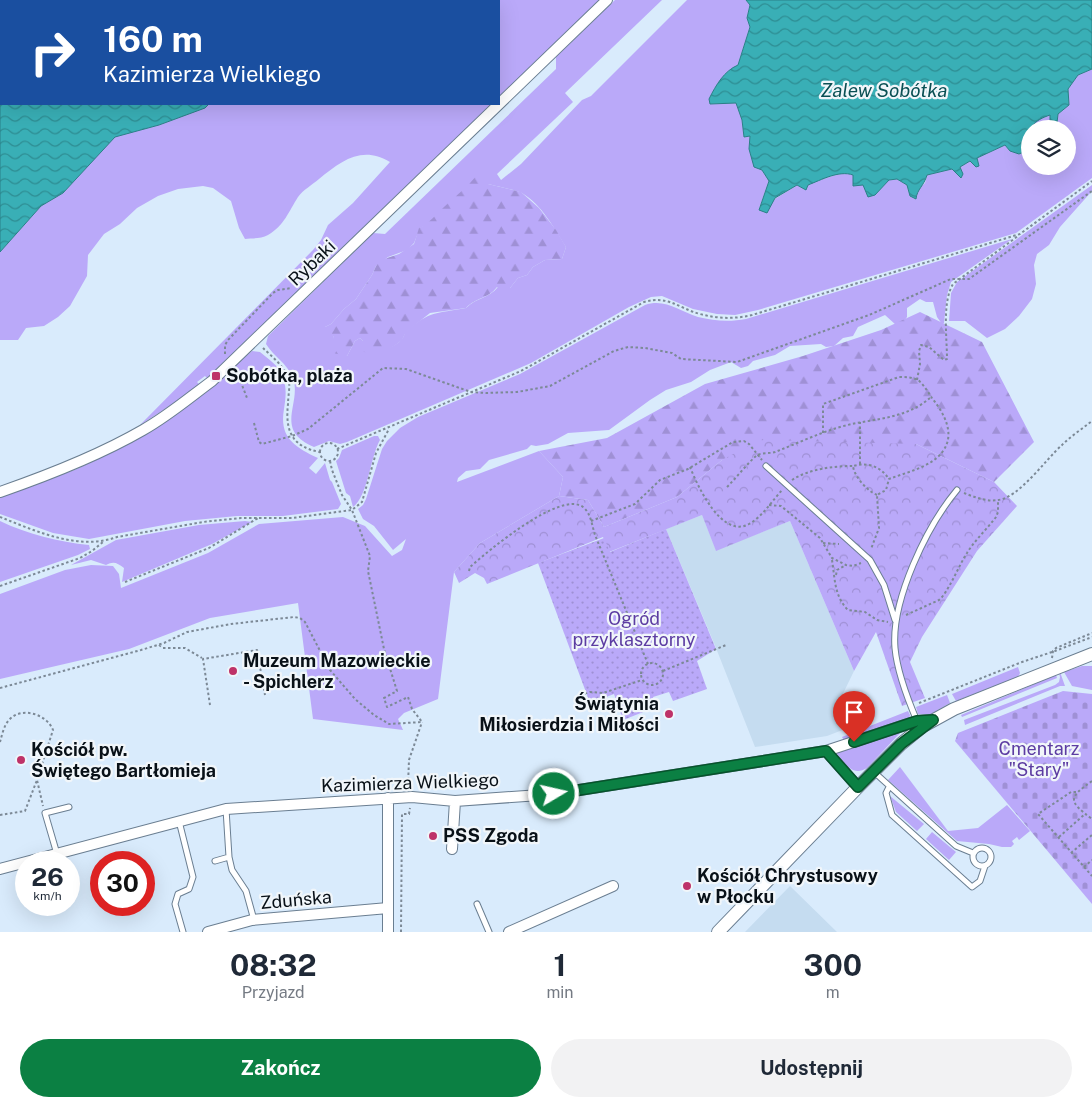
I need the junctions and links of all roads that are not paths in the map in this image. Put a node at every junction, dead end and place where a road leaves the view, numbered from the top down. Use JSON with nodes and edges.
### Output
{"nodes":[{"id":1,"x":607,"y":0,"type":"edge"},
{"id":2,"x":500,"y":103,"type":"edge"},
{"id":3,"x":498,"y":105,"type":"edge"},
{"id":4,"x":766,"y":466,"type":"road end"},
{"id":5,"x":958,"y":490,"type":"road end"},
{"id":6,"x":0,"y":492,"type":"edge"},
{"id":7,"x":896,"y":618,"type":"junction"},
{"id":8,"x":1092,"y":654,"type":"edge"},
{"id":9,"x":933,"y":720,"type":"junction"},
{"id":10,"x":917,"y":721,"type":"junction"},
{"id":11,"x":826,"y":751,"type":"junction"},
{"id":12,"x":873,"y":772,"type":"junction"},
{"id":13,"x":889,"y":786,"type":"junction"},
{"id":14,"x":858,"y":787,"type":"junction"},
{"id":15,"x":388,"y":798,"type":"junction"},
{"id":16,"x":455,"y":801,"type":"junction"},
{"id":17,"x":69,"y":807,"type":"dead end"},
{"id":18,"x":226,"y":809,"type":"junction"},
{"id":19,"x":179,"y":821,"type":"junction"},
{"id":20,"x":452,"y":849,"type":"dead end"},
{"id":21,"x":56,"y":851,"type":"edge"},
{"id":22,"x":68,"y":851,"type":"edge"},
{"id":23,"x":973,"y":853,"type":"junction"},
{"id":24,"x":229,"y":857,"type":"junction"},
{"id":25,"x":215,"y":861,"type":"dead end"},
{"id":26,"x":15,"y":865,"type":"edge"},
{"id":27,"x":985,"y":866,"type":"junction"},
{"id":28,"x":0,"y":869,"type":"edge"},
{"id":29,"x":613,"y":886,"type":"dead end"},
{"id":30,"x":477,"y":904,"type":"dead end"},
{"id":31,"x":388,"y":908,"type":"junction"},
{"id":32,"x":254,"y":920,"type":"junction"},
{"id":33,"x":183,"y":932,"type":"edge"},
{"id":34,"x":208,"y":932,"type":"edge"},
{"id":35,"x":388,"y":932,"type":"edge"},
{"id":36,"x":489,"y":932,"type":"edge"},
{"id":37,"x":510,"y":932,"type":"edge"},
{"id":38,"x":718,"y":932,"type":"edge"}],
"edges":[{"from":1,"to":2,"type":"street","name":"Rybaki"},
{"from":3,"to":6,"type":"street","name":"Rybaki"},
{"from":4,"to":7,"type":"lane"},
{"from":5,"to":7,"type":"lane"},
{"from":7,"to":10,"type":"lane"},
{"from":8,"to":9,"type":"street","name":"Kazimierza Wielkiego"},
{"from":9,"to":10,"type":"street","name":"Kazimierza Wielkiego"},
{"from":9,"to":12,"type":"street"},
{"from":10,"to":11,"type":"street","name":"Kazimierza Wielkiego"},
{"from":11,"to":14,"type":"street"},
{"from":11,"to":16,"type":"street","name":"Kazimierza Wielkiego"},
{"from":12,"to":13,"type":"lane"},
{"from":12,"to":14,"type":"street"},
{"from":13,"to":23,"type":"lane"},
{"from":13,"to":27,"type":"lane"},
{"from":14,"to":38,"type":"street"},
{"from":15,"to":16,"type":"street","name":"Kazimierza Wielkiego"},
{"from":15,"to":18,"type":"street","name":"Kazimierza Wielkiego"},
{"from":15,"to":31,"type":"street"},
{"from":16,"to":20,"type":"street"},
{"from":17,"to":21,"type":"lane"},
{"from":18,"to":19,"type":"street","name":"Kazimierza Wielkiego"},
{"from":18,"to":24,"type":"lane"},
{"from":19,"to":22,"type":"street","name":"Kazimierza Wielkiego"},
{"from":19,"to":33,"type":"lane"},
{"from":23,"to":27,"type":"lane"},
{"from":23,"to":27,"type":"lane"},
{"from":24,"to":25,"type":"lane"},
{"from":24,"to":32,"type":"lane"},
{"from":26,"to":28,"type":"street","name":"Kazimierza Wielkiego"},
{"from":29,"to":37,"type":"street"},
{"from":30,"to":36,"type":"lane"},
{"from":31,"to":32,"type":"street","name":"Zduńska"},
{"from":31,"to":35,"type":"street"},
{"from":32,"to":34,"type":"street","name":"Zduńska"}]}
